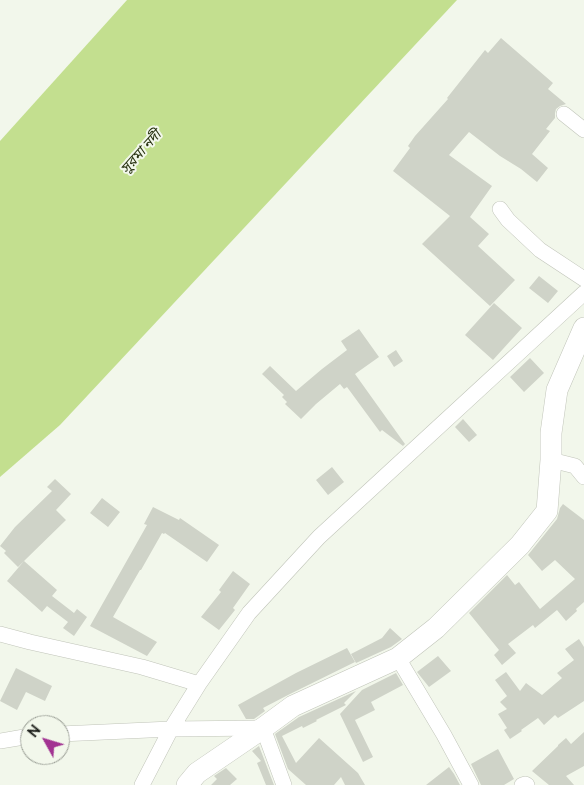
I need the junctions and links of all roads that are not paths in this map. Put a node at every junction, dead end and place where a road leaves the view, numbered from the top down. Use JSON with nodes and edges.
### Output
{"nodes":[{"id":1,"x":564,"y":114,"type":"dead end"},
{"id":2,"x":584,"y":130,"type":"edge"},
{"id":3,"x":500,"y":209,"type":"dead end"},
{"id":4,"x":584,"y":279,"type":"edge"},
{"id":5,"x":584,"y":293,"type":"edge"},
{"id":6,"x":584,"y":328,"type":"edge"},
{"id":7,"x":551,"y":460,"type":"junction"},
{"id":8,"x":584,"y":477,"type":"edge"},
{"id":9,"x":0,"y":634,"type":"edge"},
{"id":10,"x":398,"y":658,"type":"junction"},
{"id":11,"x":199,"y":684,"type":"junction"},
{"id":12,"x":264,"y":728,"type":"junction"},
{"id":13,"x":171,"y":729,"type":"junction"},
{"id":14,"x":70,"y":734,"type":"edge"},
{"id":15,"x":20,"y":737,"type":"edge"},
{"id":16,"x":0,"y":740,"type":"edge"},
{"id":17,"x":142,"y":785,"type":"edge"},
{"id":18,"x":187,"y":785,"type":"edge"},
{"id":19,"x":284,"y":785,"type":"edge"},
{"id":20,"x":471,"y":785,"type":"edge"},
{"id":21,"x":522,"y":785,"type":"edge"},
{"id":22,"x":527,"y":785,"type":"edge"}],
"edges":[{"from":1,"to":2,"type":"street"},
{"from":3,"to":4,"type":"street"},
{"from":5,"to":11,"type":"street"},
{"from":6,"to":7,"type":"street"},
{"from":7,"to":8,"type":"street"},
{"from":7,"to":10,"type":"street"},
{"from":9,"to":11,"type":"street"},
{"from":10,"to":12,"type":"street"},
{"from":10,"to":20,"type":"street"},
{"from":11,"to":13,"type":"street"},
{"from":12,"to":13,"type":"street"},
{"from":12,"to":18,"type":"street"},
{"from":12,"to":19,"type":"street"},
{"from":13,"to":14,"type":"street"},
{"from":13,"to":17,"type":"street"},
{"from":15,"to":16,"type":"street"},
{"from":21,"to":22,"type":"street"}]}
